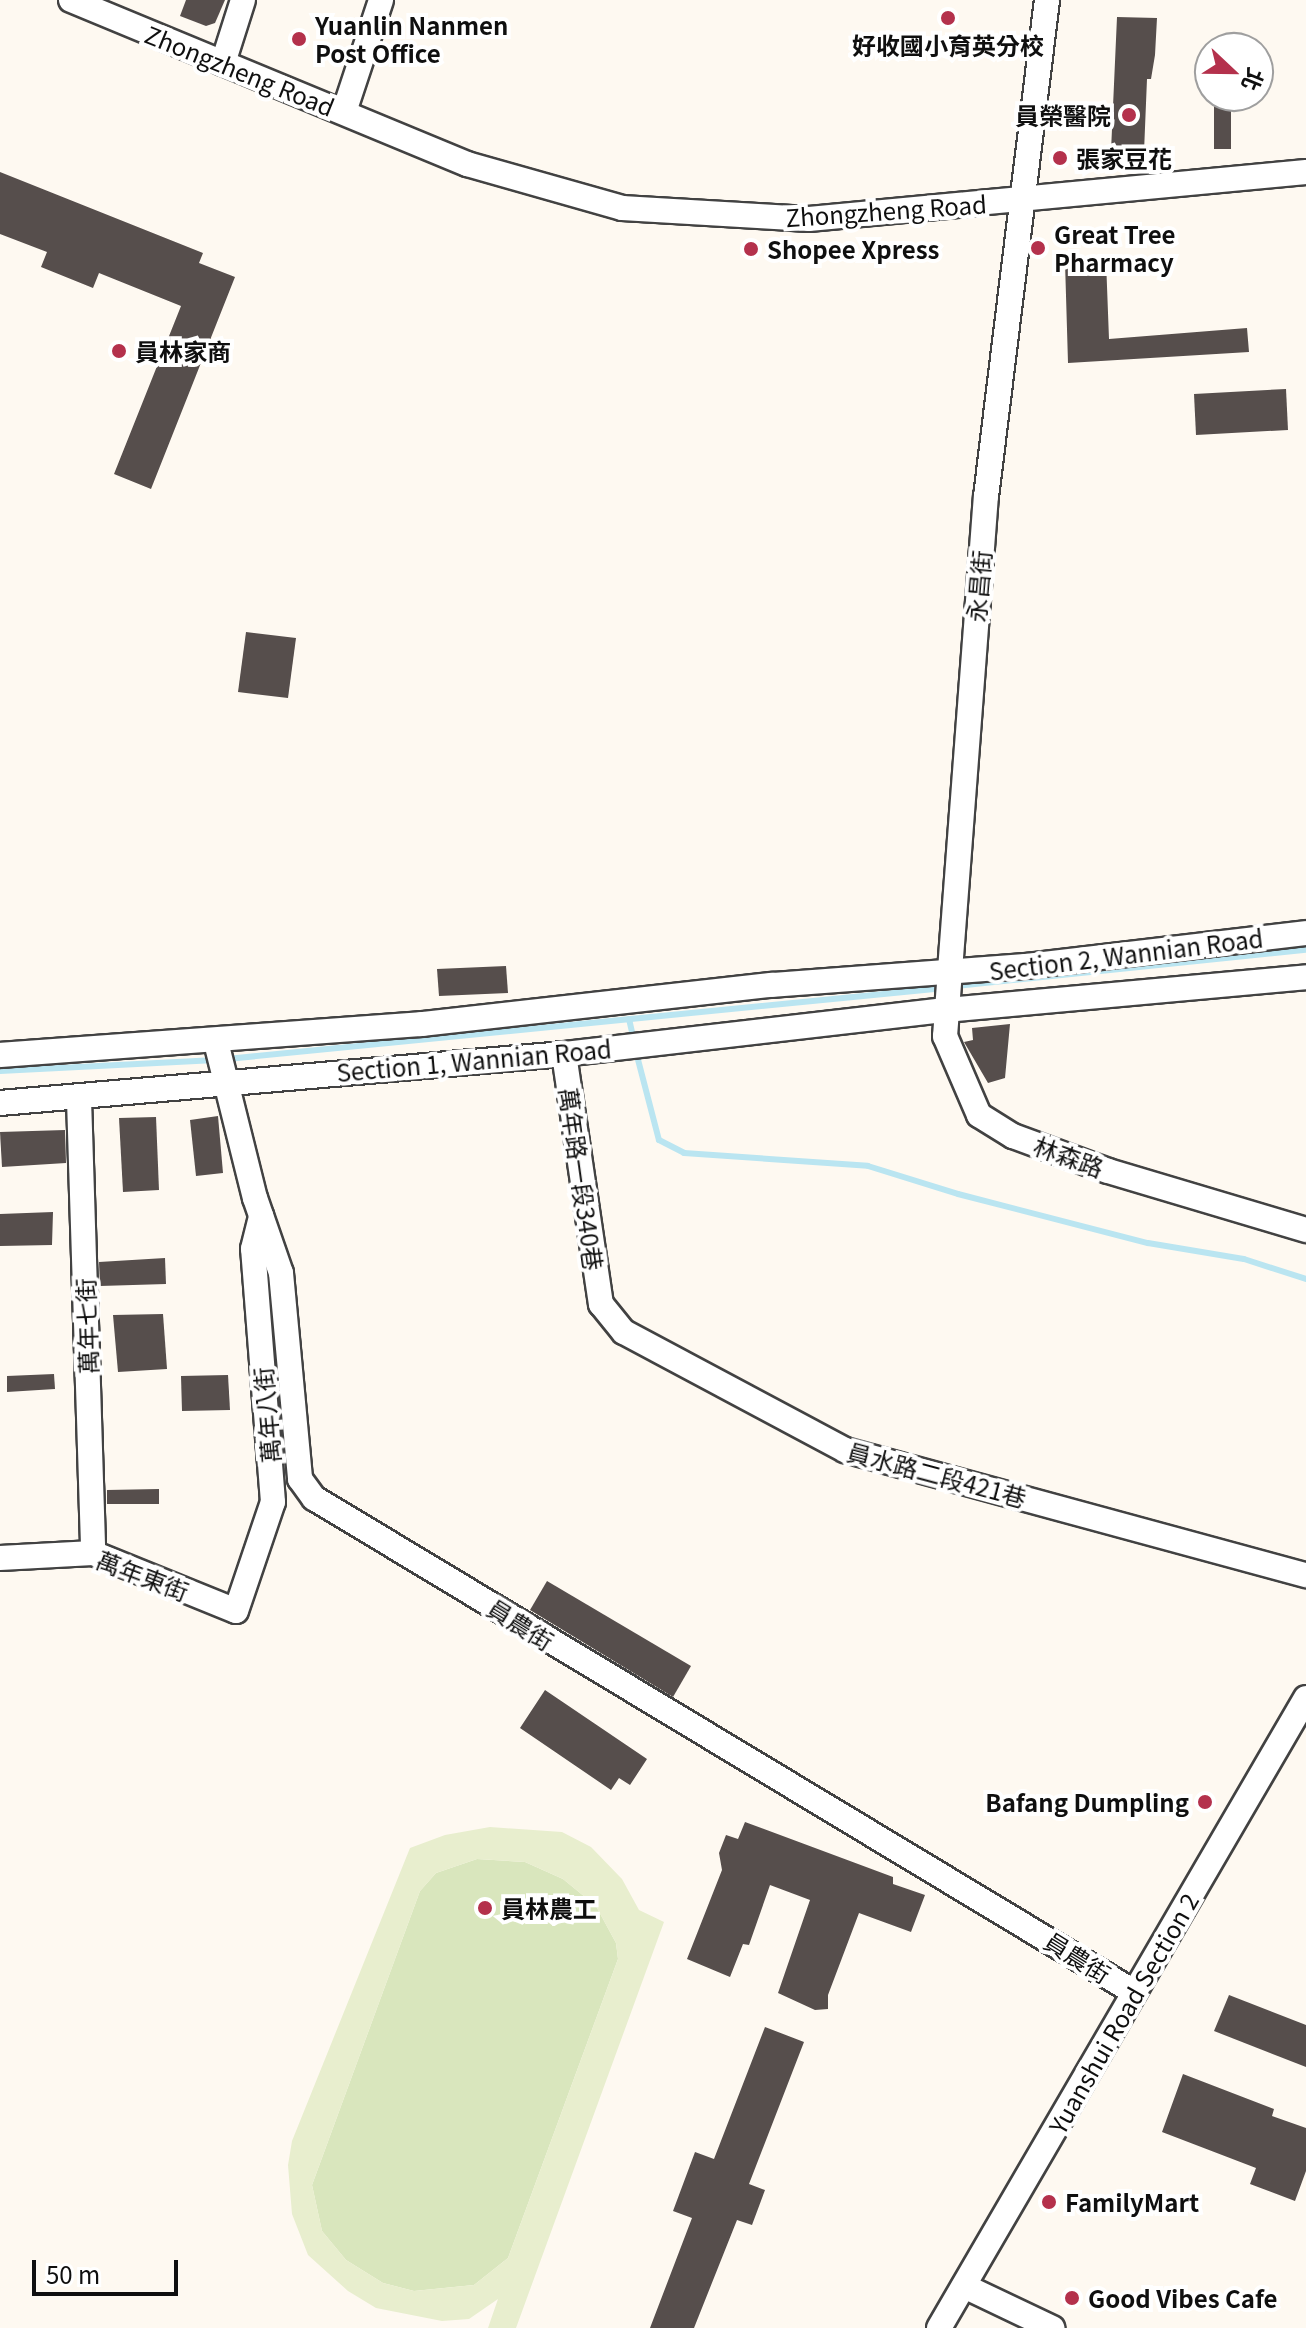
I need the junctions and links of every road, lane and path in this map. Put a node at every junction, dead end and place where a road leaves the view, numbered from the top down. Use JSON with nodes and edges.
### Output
{"nodes":[{"id":1,"x":71,"y":0,"type":"edge"},
{"id":2,"x":243,"y":0,"type":"edge"},
{"id":3,"x":381,"y":0,"type":"edge"},
{"id":4,"x":1047,"y":0,"type":"edge"},
{"id":5,"x":223,"y":63,"type":"junction"},
{"id":6,"x":344,"y":112,"type":"junction"},
{"id":7,"x":1306,"y":172,"type":"edge"},
{"id":8,"x":1020,"y":200,"type":"junction"},
{"id":9,"x":1306,"y":933,"type":"edge"},
{"id":10,"x":945,"y":974,"type":"junction"},
{"id":11,"x":1306,"y":977,"type":"edge"},
{"id":12,"x":946,"y":1010,"type":"junction"},
{"id":13,"x":216,"y":1042,"type":"junction"},
{"id":14,"x":564,"y":1054,"type":"junction"},
{"id":15,"x":0,"y":1055,"type":"edge"},
{"id":16,"x":230,"y":1085,"type":"junction"},
{"id":17,"x":79,"y":1099,"type":"junction"},
{"id":18,"x":0,"y":1103,"type":"edge"},
{"id":19,"x":262,"y":1214,"type":"junction"},
{"id":20,"x":1306,"y":1230,"type":"edge"},
{"id":21,"x":601,"y":1304,"type":"joint"},
{"id":22,"x":93,"y":1553,"type":"junction"},
{"id":23,"x":0,"y":1558,"type":"edge"},
{"id":24,"x":1306,"y":1575,"type":"edge"},
{"id":25,"x":236,"y":1611,"type":"joint"},
{"id":26,"x":1306,"y":1698,"type":"edge"},
{"id":27,"x":1134,"y":1992,"type":"junction"},
{"id":28,"x":964,"y":2286,"type":"junction"},
{"id":29,"x":939,"y":2328,"type":"edge"},
{"id":30,"x":1052,"y":2328,"type":"edge"}],
"edges":[{"from":1,"to":5,"type":"street","name":"Zhongzheng Road"},
{"from":2,"to":5,"type":"street"},
{"from":3,"to":6,"type":"street"},
{"from":4,"to":8,"type":"street","name":"永昌街"},
{"from":5,"to":6,"type":"street","name":"Zhongzheng Road"},
{"from":6,"to":8,"type":"street","name":"Zhongzheng Road"},
{"from":7,"to":8,"type":"street","name":"Zhongzheng Road"},
{"from":8,"to":10,"type":"street","name":"永昌街"},
{"from":9,"to":10,"type":"street","name":"Section 2, Wannian Road"},
{"from":10,"to":12,"type":"street","name":"林森路"},
{"from":10,"to":13,"type":"street","name":"Section 1, Wannian Road"},
{"from":11,"to":12,"type":"street","name":"Section 2, Wannian Road"},
{"from":12,"to":14,"type":"street","name":"Section 1, Wannian Road"},
{"from":12,"to":20,"type":"street","name":"林森路"},
{"from":13,"to":15,"type":"street","name":"Section 1, Wannian Road"},
{"from":13,"to":16,"type":"street","name":"員農街"},
{"from":14,"to":16,"type":"street","name":"Section 1, Wannian Road"},
{"from":14,"to":21,"type":"street","name":"萬年路一段340巷"},
{"from":16,"to":17,"type":"street","name":"Section 1, Wannian Road"},
{"from":16,"to":19,"type":"street","name":"員農街"},
{"from":17,"to":18,"type":"street","name":"Section 1, Wannian Road"},
{"from":17,"to":22,"type":"street","name":"萬年七街"},
{"from":19,"to":25,"type":"street","name":"萬年八街"},
{"from":19,"to":27,"type":"street","name":"員農街"},
{"from":21,"to":24,"type":"street","name":"員水路二段421巷"},
{"from":22,"to":23,"type":"street","name":"萬年東街"},
{"from":22,"to":25,"type":"street","name":"萬年東街"},
{"from":26,"to":27,"type":"street","name":"Yuanshui Road Section 2"},
{"from":27,"to":28,"type":"street","name":"Yuanshui Road Section 2"},
{"from":28,"to":29,"type":"street","name":"Yuanshui Road Section 2"},
{"from":28,"to":30,"type":"street"}]}
